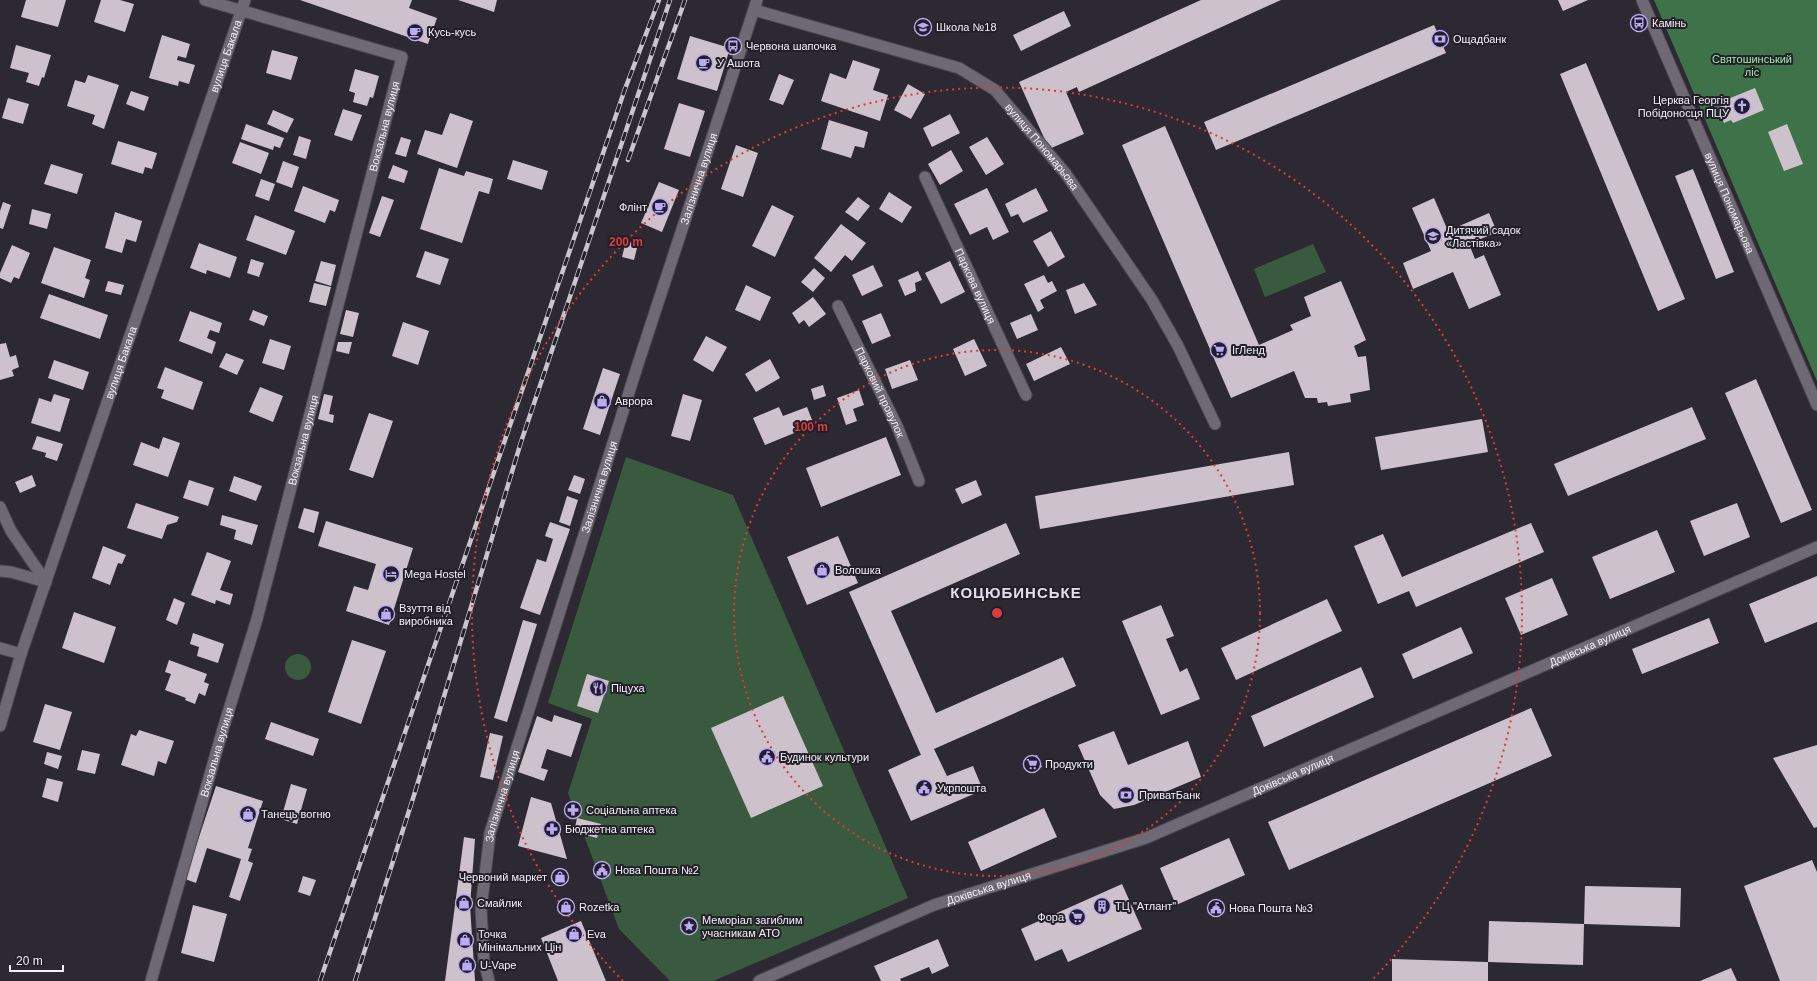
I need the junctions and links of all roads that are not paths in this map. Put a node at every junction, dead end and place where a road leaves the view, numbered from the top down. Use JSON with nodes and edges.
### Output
{"nodes":[{"id":1,"x":205,"y":0,"type":"edge"},
{"id":2,"x":245,"y":0,"type":"edge"},
{"id":3,"x":1642,"y":0,"type":"edge"},
{"id":4,"x":756,"y":5,"type":"edge"},
{"id":5,"x":241,"y":11,"type":"junction"},
{"id":6,"x":925,"y":177,"type":"dead end"},
{"id":7,"x":838,"y":306,"type":"dead end"},
{"id":8,"x":1026,"y":395,"type":"dead end"},
{"id":9,"x":1817,"y":406,"type":"edge"},
{"id":10,"x":1215,"y":424,"type":"dead end"},
{"id":11,"x":920,"y":481,"type":"dead end"},
{"id":12,"x":0,"y":507,"type":"edge"},
{"id":13,"x":1817,"y":547,"type":"edge"},
{"id":14,"x":0,"y":571,"type":"edge"},
{"id":15,"x":46,"y":582,"type":"junction"},
{"id":16,"x":0,"y":648,"type":"edge"},
{"id":17,"x":20,"y":654,"type":"junction"},
{"id":18,"x":0,"y":726,"type":"edge"},
{"id":19,"x":151,"y":981,"type":"edge"},
{"id":20,"x":489,"y":981,"type":"edge"},
{"id":21,"x":759,"y":981,"type":"edge"}],
"edges":[{"from":1,"to":5,"type":"street"},
{"from":2,"to":5,"type":"street","name":"вулиця Бакала"},
{"from":3,"to":9,"type":"street","name":"вулиця Пономарьова"},
{"from":4,"to":10,"type":"street","name":"вулиця Пономарьова"},
{"from":4,"to":20,"type":"street","name":"Залізнична вулиця"},
{"from":5,"to":15,"type":"street","name":"вулиця Бакала"},
{"from":5,"to":19,"type":"street","name":"Вокзальна вулиця"},
{"from":6,"to":8,"type":"street","name":"Паркова вулиця"},
{"from":7,"to":11,"type":"street","name":"Парковий провулок"},
{"from":12,"to":15,"type":"street"},
{"from":13,"to":21,"type":"street","name":"Доківська вулиця"},
{"from":14,"to":15,"type":"street"},
{"from":15,"to":17,"type":"street","name":"вулиця Бакала"},
{"from":16,"to":17,"type":"street"},
{"from":17,"to":18,"type":"street","name":"вулиця Бакала"}]}
